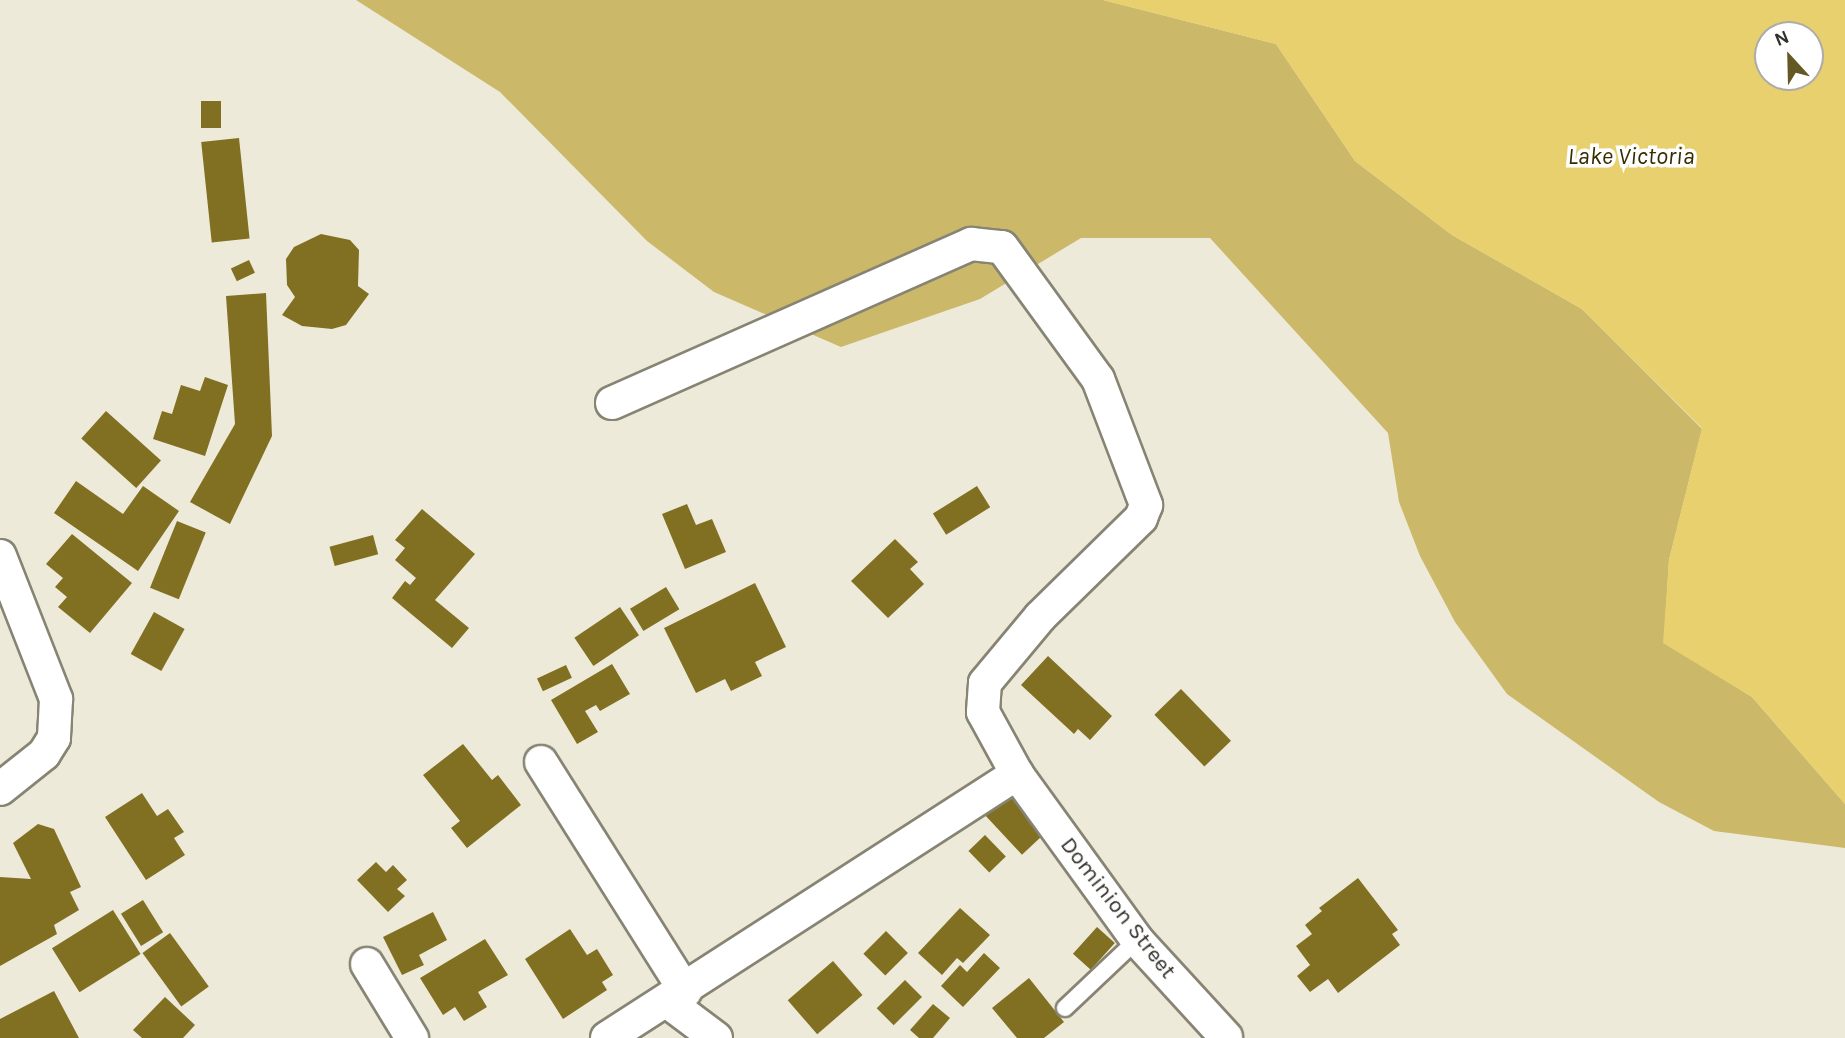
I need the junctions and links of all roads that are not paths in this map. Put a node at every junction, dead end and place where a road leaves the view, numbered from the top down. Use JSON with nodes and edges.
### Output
{"nodes":[{"id":1,"x":612,"y":403,"type":"dead end"},
{"id":2,"x":0,"y":555,"type":"edge"},
{"id":3,"x":541,"y":761,"type":"dead end"},
{"id":4,"x":1017,"y":774,"type":"junction"},
{"id":5,"x":0,"y":789,"type":"edge"},
{"id":6,"x":1137,"y":940,"type":"junction"},
{"id":7,"x":367,"y":964,"type":"dead end"},
{"id":8,"x":676,"y":996,"type":"junction"},
{"id":9,"x":1065,"y":1008,"type":"dead end"},
{"id":10,"x":1226,"y":1037,"type":"edge"},
{"id":11,"x":412,"y":1038,"type":"edge"},
{"id":12,"x":607,"y":1038,"type":"edge"},
{"id":13,"x":716,"y":1038,"type":"edge"}],
"edges":[{"from":1,"to":4,"type":"street","name":"Dominion Street"},
{"from":2,"to":5,"type":"street"},
{"from":3,"to":8,"type":"street"},
{"from":4,"to":6,"type":"street","name":"Dominion Street"},
{"from":4,"to":8,"type":"street"},
{"from":6,"to":9,"type":"lane"},
{"from":6,"to":10,"type":"street","name":"Dominion Street"},
{"from":7,"to":11,"type":"street"},
{"from":8,"to":12,"type":"street"},
{"from":8,"to":13,"type":"street"}]}
